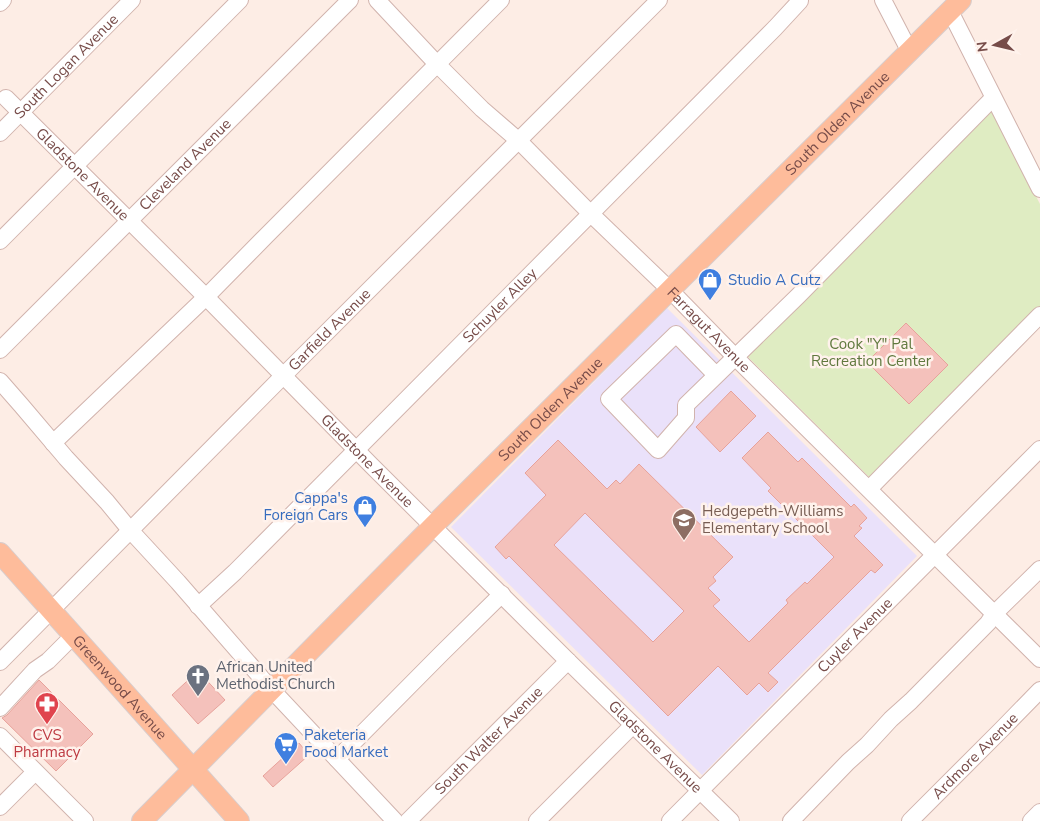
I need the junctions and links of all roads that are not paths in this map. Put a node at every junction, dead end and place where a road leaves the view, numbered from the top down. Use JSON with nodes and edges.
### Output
{"nodes":[{"id":1,"x":3,"y":0,"type":"edge"},
{"id":2,"x":132,"y":0,"type":"edge"},
{"id":3,"x":240,"y":0,"type":"edge"},
{"id":4,"x":350,"y":0,"type":"edge"},
{"id":5,"x":377,"y":0,"type":"edge"},
{"id":6,"x":501,"y":0,"type":"edge"},
{"id":7,"x":659,"y":0,"type":"edge"},
{"id":8,"x":884,"y":0,"type":"edge"},
{"id":9,"x":799,"y":1,"type":"edge"},
{"id":10,"x":0,"y":3,"type":"edge"},
{"id":11,"x":955,"y":6,"type":"edge"},
{"id":12,"x":910,"y":52,"type":"junction"},
{"id":13,"x":438,"y":64,"type":"junction"},
{"id":14,"x":6,"y":98,"type":"dead end"},
{"id":15,"x":993,"y":98,"type":"junction"},
{"id":16,"x":21,"y":112,"type":"junction"},
{"id":17,"x":0,"y":133,"type":"edge"},
{"id":18,"x":519,"y":141,"type":"junction"},
{"id":19,"x":75,"y":166,"type":"junction"},
{"id":20,"x":1039,"y":184,"type":"edge"},
{"id":21,"x":591,"y":214,"type":"junction"},
{"id":22,"x":130,"y":222,"type":"junction"},
{"id":23,"x":0,"y":241,"type":"edge"},
{"id":24,"x":670,"y":290,"type":"junction"},
{"id":25,"x":206,"y":297,"type":"junction"},
{"id":26,"x":1040,"y":315,"type":"edge"},
{"id":27,"x":0,"y":350,"type":"edge"},
{"id":28,"x":736,"y":357,"type":"junction"},
{"id":29,"x":284,"y":375,"type":"junction"},
{"id":30,"x":716,"y":375,"type":"junction"},
{"id":31,"x":0,"y":381,"type":"edge"},
{"id":32,"x":53,"y":443,"type":"junction"},
{"id":33,"x":356,"y":449,"type":"junction"},
{"id":34,"x":1040,"y":449,"type":"edge"},
{"id":35,"x":869,"y":489,"type":"junction"},
{"id":36,"x":433,"y":526,"type":"junction"},
{"id":37,"x":130,"y":530,"type":"junction"},
{"id":38,"x":0,"y":553,"type":"edge"},
{"id":39,"x":935,"y":554,"type":"junction"},
{"id":40,"x":1040,"y":569,"type":"edge"},
{"id":41,"x":502,"y":594,"type":"junction"},
{"id":42,"x":198,"y":606,"type":"junction"},
{"id":43,"x":50,"y":610,"type":"junction"},
{"id":44,"x":994,"y":614,"type":"junction"},
{"id":45,"x":73,"y":636,"type":"junction"},
{"id":46,"x":1040,"y":659,"type":"edge"},
{"id":47,"x":568,"y":661,"type":"junction"},
{"id":48,"x":0,"y":662,"type":"edge"},
{"id":49,"x":272,"y":690,"type":"junction"},
{"id":50,"x":1040,"y":690,"type":"edge"},
{"id":51,"x":0,"y":708,"type":"edge"},
{"id":52,"x":634,"y":725,"type":"junction"},
{"id":53,"x":0,"y":736,"type":"edge"},
{"id":54,"x":337,"y":759,"type":"junction"},
{"id":55,"x":193,"y":769,"type":"junction"},
{"id":56,"x":35,"y":772,"type":"junction"},
{"id":57,"x":701,"y":791,"type":"junction"},
{"id":58,"x":0,"y":807,"type":"edge"},
{"id":59,"x":1040,"y":812,"type":"edge"},
{"id":60,"x":85,"y":821,"type":"edge"},
{"id":61,"x":142,"y":821,"type":"edge"},
{"id":62,"x":239,"y":821,"type":"edge"},
{"id":63,"x":395,"y":821,"type":"edge"},
{"id":64,"x":408,"y":821,"type":"edge"},
{"id":65,"x":537,"y":821,"type":"edge"},
{"id":66,"x":670,"y":821,"type":"edge"},
{"id":67,"x":731,"y":821,"type":"edge"},
{"id":68,"x":791,"y":821,"type":"edge"},
{"id":69,"x":910,"y":821,"type":"edge"},
{"id":70,"x":1031,"y":821,"type":"edge"}],
"edges":[{"from":1,"to":10,"type":"street"},
{"from":2,"to":16,"type":"street","name":"South Logan Avenue"},
{"from":3,"to":19,"type":"street"},
{"from":4,"to":22,"type":"street","name":"Cleveland Avenue"},
{"from":5,"to":13,"type":"street","name":"Farragut Avenue"},
{"from":6,"to":13,"type":"street"},
{"from":7,"to":18,"type":"street","name":"Garfield Avenue"},
{"from":8,"to":12,"type":"street"},
{"from":9,"to":21,"type":"street","name":"Schuyler Alley"},
{"from":11,"to":12,"type":"main road","name":"South Olden Avenue"},
{"from":11,"to":15,"type":"street"},
{"from":12,"to":24,"type":"main road","name":"South Olden Avenue"},
{"from":13,"to":18,"type":"street","name":"Farragut Avenue"},
{"from":13,"to":25,"type":"street"},
{"from":14,"to":16,"type":"street","name":"Gladstone Avenue"},
{"from":15,"to":20,"type":"street"},
{"from":15,"to":28,"type":"street"},
{"from":16,"to":17,"type":"street","name":"South Logan Avenue"},
{"from":16,"to":19,"type":"street","name":"Gladstone Avenue"},
{"from":18,"to":21,"type":"street","name":"Farragut Avenue"},
{"from":18,"to":29,"type":"street","name":"Garfield Avenue"},
{"from":19,"to":22,"type":"street","name":"Gladstone Avenue"},
{"from":19,"to":23,"type":"street"},
{"from":21,"to":24,"type":"street","name":"Farragut Avenue"},
{"from":21,"to":33,"type":"street","name":"Schuyler Alley"},
{"from":22,"to":25,"type":"street","name":"Gladstone Avenue"},
{"from":22,"to":27,"type":"street","name":"Cleveland Avenue"},
{"from":24,"to":28,"type":"street","name":"Farragut Avenue"},
{"from":24,"to":36,"type":"main road","name":"South Olden Avenue"},
{"from":25,"to":29,"type":"street","name":"Gladstone Avenue"},
{"from":25,"to":32,"type":"street"},
{"from":26,"to":35,"type":"street"},
{"from":28,"to":30,"type":"street"},
{"from":28,"to":35,"type":"street","name":"Farragut Avenue"},
{"from":29,"to":33,"type":"street","name":"Gladstone Avenue"},
{"from":29,"to":37,"type":"street","name":"Garfield Avenue"},
{"from":30,"to":30,"type":"street"},
{"from":31,"to":32,"type":"street"},
{"from":32,"to":37,"type":"street"},
{"from":33,"to":36,"type":"street","name":"Gladstone Avenue"},
{"from":33,"to":42,"type":"street","name":"Schuyler Alley"},
{"from":34,"to":39,"type":"street","name":"Cuyler Avenue"},
{"from":35,"to":39,"type":"street","name":"Farragut Avenue"},
{"from":36,"to":41,"type":"street","name":"Gladstone Avenue"},
{"from":36,"to":49,"type":"main road","name":"South Olden Avenue"},
{"from":37,"to":42,"type":"street"},
{"from":37,"to":43,"type":"street","name":"Garfield Avenue"},
{"from":38,"to":43,"type":"main road","name":"Greenwood Avenue"},
{"from":39,"to":44,"type":"street","name":"Farragut Avenue"},
{"from":39,"to":57,"type":"street","name":"Cuyler Avenue"},
{"from":40,"to":44,"type":"street"},
{"from":41,"to":47,"type":"street","name":"Gladstone Avenue"},
{"from":41,"to":54,"type":"street"},
{"from":42,"to":49,"type":"street"},
{"from":43,"to":45,"type":"main road","name":"Greenwood Avenue"},
{"from":43,"to":48,"type":"street","name":"Garfield Avenue"},
{"from":44,"to":46,"type":"street","name":"Farragut Avenue"},
{"from":44,"to":68,"type":"street"},
{"from":45,"to":51,"type":"street"},
{"from":45,"to":55,"type":"main road","name":"Greenwood Avenue"},
{"from":47,"to":52,"type":"street","name":"Gladstone Avenue"},
{"from":47,"to":64,"type":"street","name":"South Walter Avenue"},
{"from":49,"to":54,"type":"street"},
{"from":49,"to":55,"type":"main road","name":"South Olden Avenue"},
{"from":50,"to":69,"type":"street","name":"Ardmore Avenue"},
{"from":52,"to":57,"type":"street","name":"Gladstone Avenue"},
{"from":52,"to":65,"type":"street"},
{"from":53,"to":56,"type":"street"},
{"from":54,"to":63,"type":"street"},
{"from":55,"to":61,"type":"main road","name":"South Olden Avenue"},
{"from":55,"to":62,"type":"main road","name":"Greenwood Avenue"},
{"from":56,"to":58,"type":"street"},
{"from":56,"to":60,"type":"street"},
{"from":57,"to":66,"type":"street","name":"Cuyler Avenue"},
{"from":57,"to":67,"type":"street","name":"Gladstone Avenue"},
{"from":59,"to":70,"type":"street"}]}
